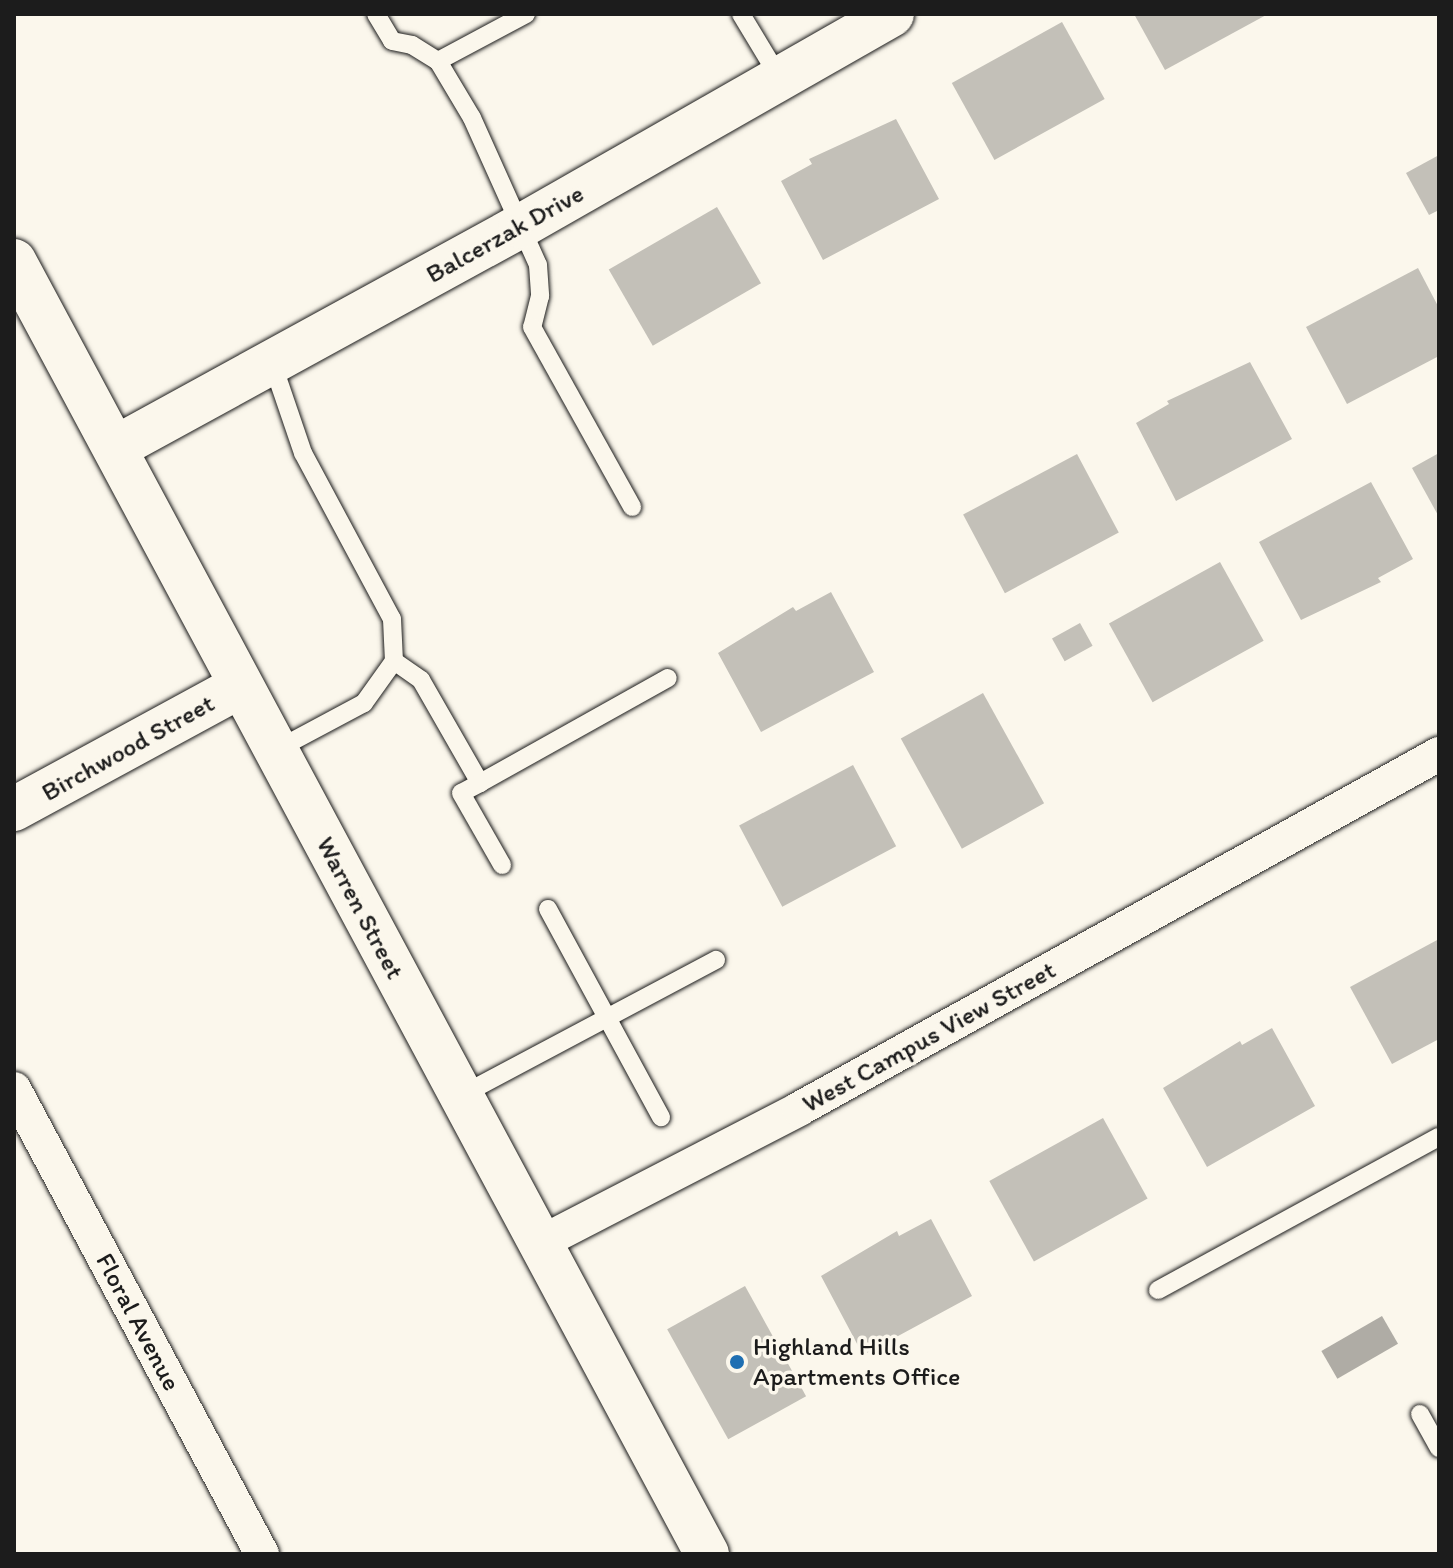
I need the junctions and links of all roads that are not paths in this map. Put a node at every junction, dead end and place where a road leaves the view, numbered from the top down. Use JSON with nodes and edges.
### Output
{"nodes":[{"id":1,"x":376,"y":14,"type":"edge"},
{"id":2,"x":526,"y":14,"type":"edge"},
{"id":3,"x":741,"y":14,"type":"edge"},
{"id":4,"x":892,"y":14,"type":"edge"},
{"id":5,"x":438,"y":61,"type":"junction"},
{"id":6,"x":779,"y":77,"type":"junction"},
{"id":7,"x":521,"y":226,"type":"junction"},
{"id":8,"x":14,"y":261,"type":"edge"},
{"id":9,"x":272,"y":362,"type":"junction"},
{"id":10,"x":115,"y":448,"type":"junction"},
{"id":11,"x":632,"y":507,"type":"dead end"},
{"id":12,"x":394,"y":661,"type":"junction"},
{"id":13,"x":668,"y":678,"type":"dead end"},
{"id":14,"x":241,"y":686,"type":"junction"},
{"id":15,"x":276,"y":750,"type":"junction"},
{"id":16,"x":1439,"y":754,"type":"edge"},
{"id":17,"x":480,"y":783,"type":"junction"},
{"id":18,"x":14,"y":809,"type":"edge"},
{"id":19,"x":502,"y":865,"type":"dead end"},
{"id":20,"x":548,"y":909,"type":"dead end"},
{"id":21,"x":716,"y":960,"type":"dead end"},
{"id":22,"x":606,"y":1018,"type":"junction"},
{"id":23,"x":14,"y":1089,"type":"edge"},
{"id":24,"x":460,"y":1096,"type":"junction"},
{"id":25,"x":661,"y":1117,"type":"dead end"},
{"id":26,"x":1439,"y":1137,"type":"edge"},
{"id":27,"x":538,"y":1244,"type":"junction"},
{"id":28,"x":1158,"y":1290,"type":"dead end"},
{"id":29,"x":1420,"y":1414,"type":"dead end"},
{"id":30,"x":1439,"y":1448,"type":"edge"},
{"id":31,"x":262,"y":1554,"type":"edge"},
{"id":32,"x":706,"y":1554,"type":"edge"}],
"edges":[{"from":1,"to":5,"type":"lane"},
{"from":2,"to":5,"type":"lane"},
{"from":3,"to":6,"type":"lane"},
{"from":4,"to":6,"type":"street","name":"Balcerzak Drive"},
{"from":5,"to":7,"type":"lane"},
{"from":6,"to":7,"type":"street","name":"Balcerzak Drive"},
{"from":7,"to":9,"type":"street","name":"Balcerzak Drive"},
{"from":7,"to":11,"type":"lane"},
{"from":8,"to":10,"type":"street","name":"Warren Street"},
{"from":9,"to":10,"type":"street","name":"Balcerzak Drive"},
{"from":9,"to":12,"type":"lane"},
{"from":10,"to":14,"type":"street","name":"Warren Street"},
{"from":12,"to":15,"type":"lane"},
{"from":12,"to":17,"type":"lane"},
{"from":13,"to":17,"type":"lane"},
{"from":14,"to":15,"type":"street","name":"Warren Street"},
{"from":14,"to":18,"type":"street","name":"Birchwood Street"},
{"from":15,"to":24,"type":"street","name":"Warren Street"},
{"from":16,"to":27,"type":"street","name":"West Campus View Street"},
{"from":17,"to":19,"type":"lane"},
{"from":20,"to":22,"type":"lane"},
{"from":21,"to":22,"type":"lane"},
{"from":22,"to":24,"type":"lane"},
{"from":22,"to":25,"type":"lane"},
{"from":23,"to":31,"type":"street","name":"Floral Avenue"},
{"from":24,"to":27,"type":"street","name":"Warren Street"},
{"from":26,"to":28,"type":"lane"},
{"from":27,"to":32,"type":"street","name":"Warren Street"},
{"from":29,"to":30,"type":"lane"}]}
